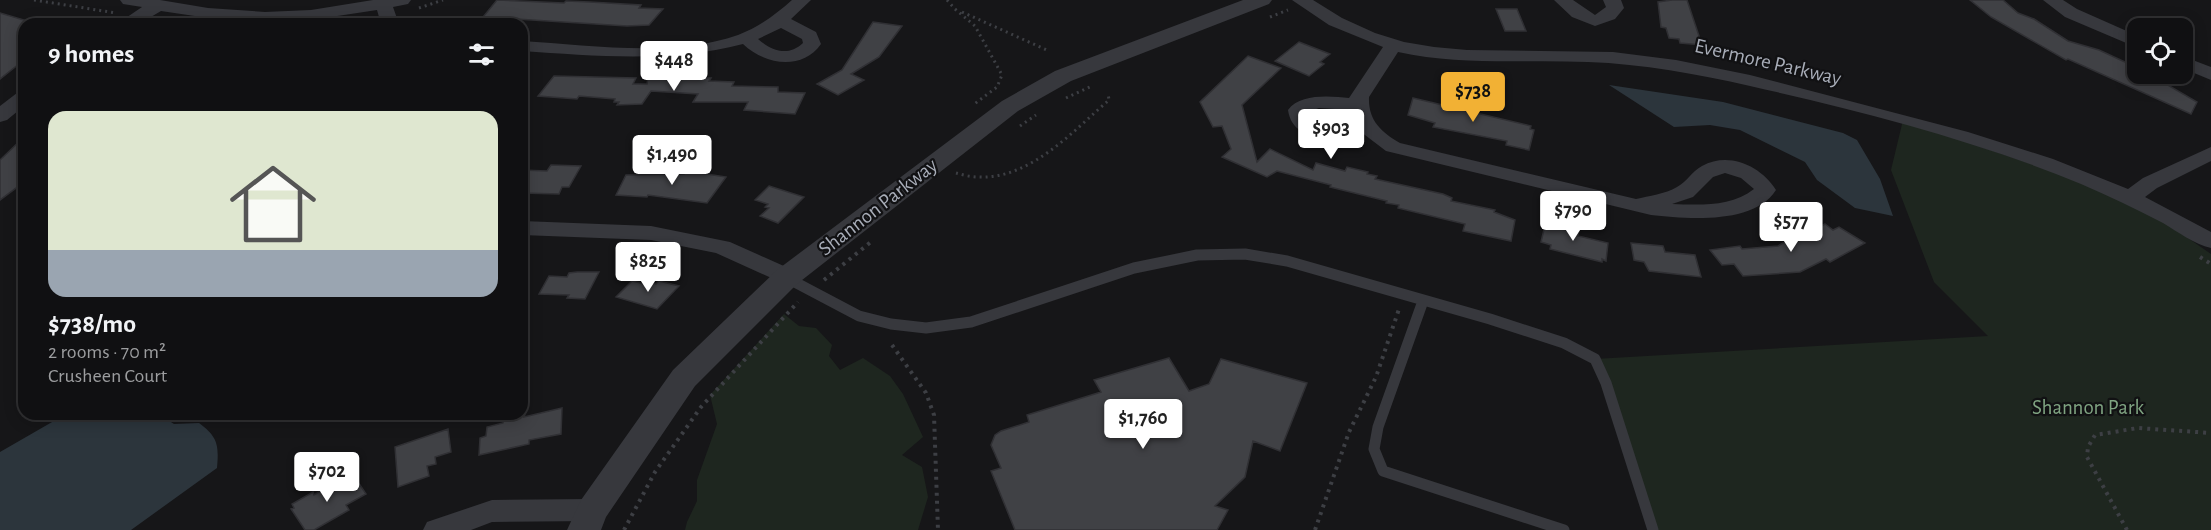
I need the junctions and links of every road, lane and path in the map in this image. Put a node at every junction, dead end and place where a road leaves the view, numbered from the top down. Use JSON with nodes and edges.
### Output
{"nodes":[{"id":1,"x":34,"y":0,"type":"edge"},
{"id":2,"x":129,"y":0,"type":"edge"},
{"id":3,"x":402,"y":0,"type":"edge"},
{"id":4,"x":802,"y":0,"type":"edge"},
{"id":5,"x":947,"y":0,"type":"edge"},
{"id":6,"x":1563,"y":0,"type":"edge"},
{"id":7,"x":1612,"y":0,"type":"edge"},
{"id":8,"x":2052,"y":0,"type":"edge"},
{"id":9,"x":382,"y":2,"type":"edge"},
{"id":10,"x":159,"y":5,"type":"junction"},
{"id":11,"x":1271,"y":7,"type":"edge"},
{"id":12,"x":1298,"y":7,"type":"edge"},
{"id":13,"x":955,"y":9,"type":"junction"},
{"id":14,"x":122,"y":18,"type":"edge"},
{"id":15,"x":136,"y":18,"type":"edge"},
{"id":16,"x":388,"y":18,"type":"edge"},
{"id":17,"x":782,"y":21,"type":"junction"},
{"id":18,"x":1596,"y":21,"type":"junction"},
{"id":19,"x":747,"y":38,"type":"junction"},
{"id":20,"x":2127,"y":38,"type":"edge"},
{"id":21,"x":528,"y":46,"type":"edge"},
{"id":22,"x":1393,"y":46,"type":"junction"},
{"id":23,"x":1048,"y":51,"type":"dead end"},
{"id":24,"x":1607,"y":58,"type":"junction"},
{"id":25,"x":2193,"y":66,"type":"edge"},
{"id":26,"x":2211,"y":74,"type":"edge"},
{"id":27,"x":1093,"y":86,"type":"dead end"},
{"id":28,"x":1108,"y":93,"type":"dead end"},
{"id":29,"x":1061,"y":100,"type":"dead end"},
{"id":30,"x":18,"y":102,"type":"edge"},
{"id":31,"x":973,"y":105,"type":"dead end"},
{"id":32,"x":1358,"y":105,"type":"junction"},
{"id":33,"x":1041,"y":112,"type":"dead end"},
{"id":34,"x":0,"y":116,"type":"edge"},
{"id":35,"x":1366,"y":125,"type":"junction"},
{"id":36,"x":1011,"y":132,"type":"dead end"},
{"id":37,"x":2211,"y":153,"type":"edge"},
{"id":38,"x":965,"y":166,"type":"dead end"},
{"id":39,"x":2130,"y":198,"type":"junction"},
{"id":40,"x":1636,"y":206,"type":"junction"},
{"id":41,"x":528,"y":228,"type":"edge"},
{"id":42,"x":2211,"y":241,"type":"edge"},
{"id":43,"x":2193,"y":252,"type":"dead end"},
{"id":44,"x":2211,"y":264,"type":"edge"},
{"id":45,"x":787,"y":277,"type":"junction"},
{"id":46,"x":1403,"y":296,"type":"junction"},
{"id":47,"x":1423,"y":301,"type":"junction"},
{"id":48,"x":792,"y":307,"type":"dead end"},
{"id":49,"x":892,"y":345,"type":"dead end"},
{"id":50,"x":2211,"y":433,"type":"edge"},
{"id":51,"x":589,"y":520,"type":"edge"},
{"id":52,"x":437,"y":530,"type":"edge"},
{"id":53,"x":624,"y":530,"type":"edge"},
{"id":54,"x":938,"y":530,"type":"edge"},
{"id":55,"x":1315,"y":530,"type":"edge"},
{"id":56,"x":1564,"y":530,"type":"edge"},
{"id":57,"x":1653,"y":530,"type":"edge"},
{"id":58,"x":2127,"y":530,"type":"edge"}],
"edges":[{"from":1,"to":14,"type":"path"},
{"from":2,"to":10,"type":"street"},
{"from":3,"to":9,"type":"street"},
{"from":4,"to":17,"type":"street"},
{"from":5,"to":13,"type":"path"},
{"from":6,"to":18,"type":"street"},
{"from":7,"to":18,"type":"street"},
{"from":8,"to":20,"type":"street"},
{"from":9,"to":10,"type":"street"},
{"from":9,"to":16,"type":"street"},
{"from":10,"to":15,"type":"street"},
{"from":11,"to":12,"type":"path"},
{"from":11,"to":12,"type":"path"},
{"from":11,"to":45,"type":"street","name":"Shannon Parkway"},
{"from":12,"to":22,"type":"street","name":"Evermore Parkway"},
{"from":13,"to":23,"type":"path"},
{"from":13,"to":31,"type":"path"},
{"from":17,"to":19,"type":"street"},
{"from":17,"to":19,"type":"street"},
{"from":18,"to":24,"type":"street"},
{"from":19,"to":21,"type":"street"},
{"from":22,"to":24,"type":"street","name":"Evermore Parkway"},
{"from":22,"to":32,"type":"street"},
{"from":24,"to":39,"type":"street","name":"Evermore Parkway"},
{"from":25,"to":26,"type":"street"},
{"from":27,"to":29,"type":"path"},
{"from":28,"to":38,"type":"path"},
{"from":30,"to":34,"type":"street"},
{"from":32,"to":35,"type":"street"},
{"from":32,"to":35,"type":"street"},
{"from":33,"to":36,"type":"path"},
{"from":35,"to":40,"type":"street"},
{"from":37,"to":39,"type":"street"},
{"from":39,"to":42,"type":"street","name":"Evermore Parkway"},
{"from":40,"to":40,"type":"street"},
{"from":41,"to":45,"type":"street"},
{"from":43,"to":44,"type":"path"},
{"from":45,"to":46,"type":"lane"},
{"from":45,"to":51,"type":"street","name":"Shannon Parkway"},
{"from":46,"to":47,"type":"lane"},
{"from":46,"to":55,"type":"path"},
{"from":47,"to":56,"type":"lane"},
{"from":47,"to":57,"type":"lane"},
{"from":48,"to":53,"type":"path"},
{"from":49,"to":54,"type":"path"},
{"from":50,"to":58,"type":"path"},
{"from":51,"to":52,"type":"street"}]}
